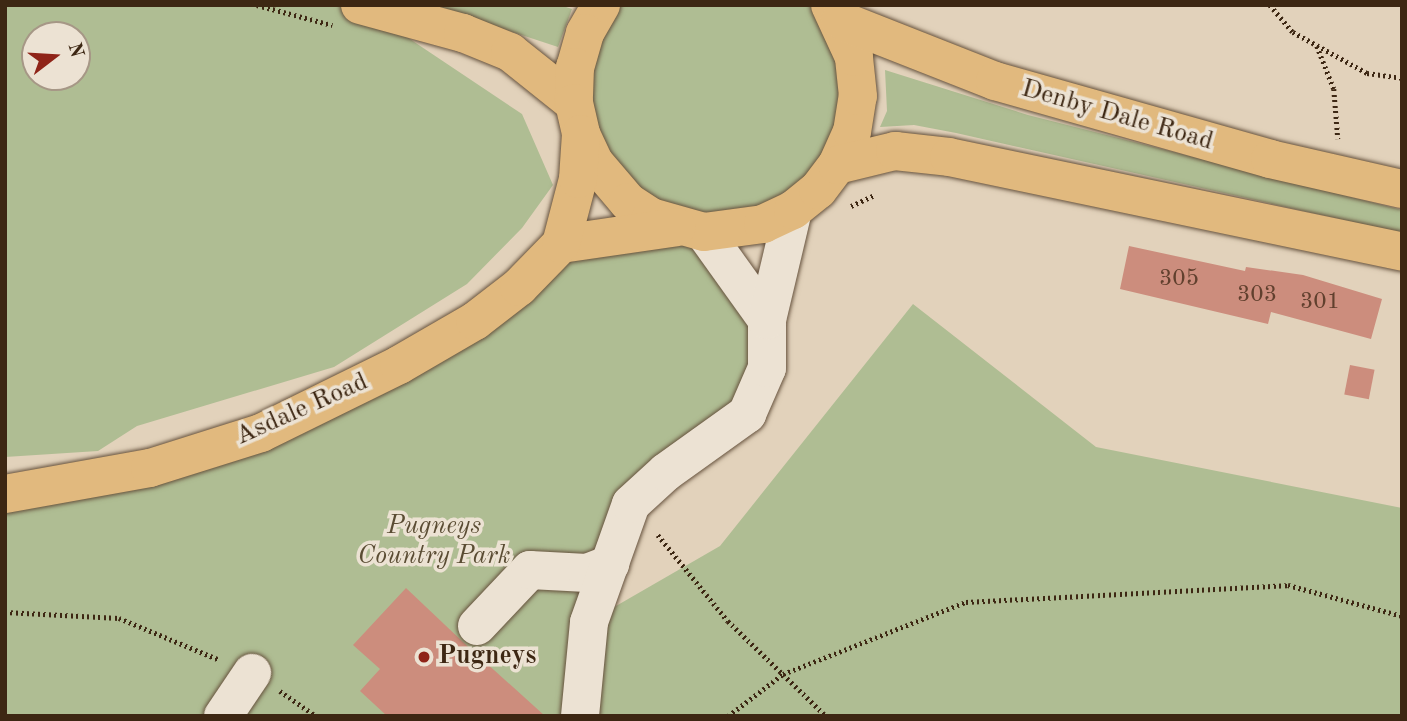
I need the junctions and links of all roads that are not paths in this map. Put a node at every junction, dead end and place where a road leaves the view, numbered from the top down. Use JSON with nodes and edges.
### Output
{"nodes":[{"id":1,"x":601,"y":5,"type":"edge"},
{"id":2,"x":835,"y":13,"type":"edge"},
{"id":3,"x":353,"y":17,"type":"edge"},
{"id":4,"x":577,"y":118,"type":"junction"},
{"id":5,"x":837,"y":165,"type":"junction"},
{"id":6,"x":1402,"y":189,"type":"edge"},
{"id":7,"x":793,"y":210,"type":"junction"},
{"id":8,"x":691,"y":229,"type":"junction"},
{"id":9,"x":561,"y":244,"type":"junction"},
{"id":10,"x":1402,"y":252,"type":"edge"},
{"id":11,"x":767,"y":320,"type":"junction"},
{"id":12,"x":5,"y":494,"type":"edge"},
{"id":13,"x":610,"y":564,"type":"junction"},
{"id":14,"x":477,"y":626,"type":"dead end"},
{"id":15,"x":252,"y":673,"type":"road end"},
{"id":16,"x":223,"y":716,"type":"edge"},
{"id":17,"x":580,"y":716,"type":"edge"}],
"edges":[{"from":1,"to":4,"type":"main road","name":"Asdale Road"},
{"from":2,"to":5,"type":"main road"},
{"from":2,"to":6,"type":"main road","name":"Denby Dale Road"},
{"from":3,"to":4,"type":"main road"},
{"from":4,"to":8,"type":"main road"},
{"from":4,"to":9,"type":"main road","name":"Asdale Road"},
{"from":5,"to":7,"type":"main road"},
{"from":5,"to":10,"type":"main road"},
{"from":7,"to":8,"type":"main road"},
{"from":7,"to":11,"type":"lane"},
{"from":8,"to":9,"type":"main road"},
{"from":8,"to":11,"type":"lane"},
{"from":9,"to":12,"type":"main road","name":"Asdale Road"},
{"from":11,"to":13,"type":"lane"},
{"from":13,"to":14,"type":"lane"},
{"from":13,"to":17,"type":"lane"},
{"from":15,"to":16,"type":"lane"}]}
